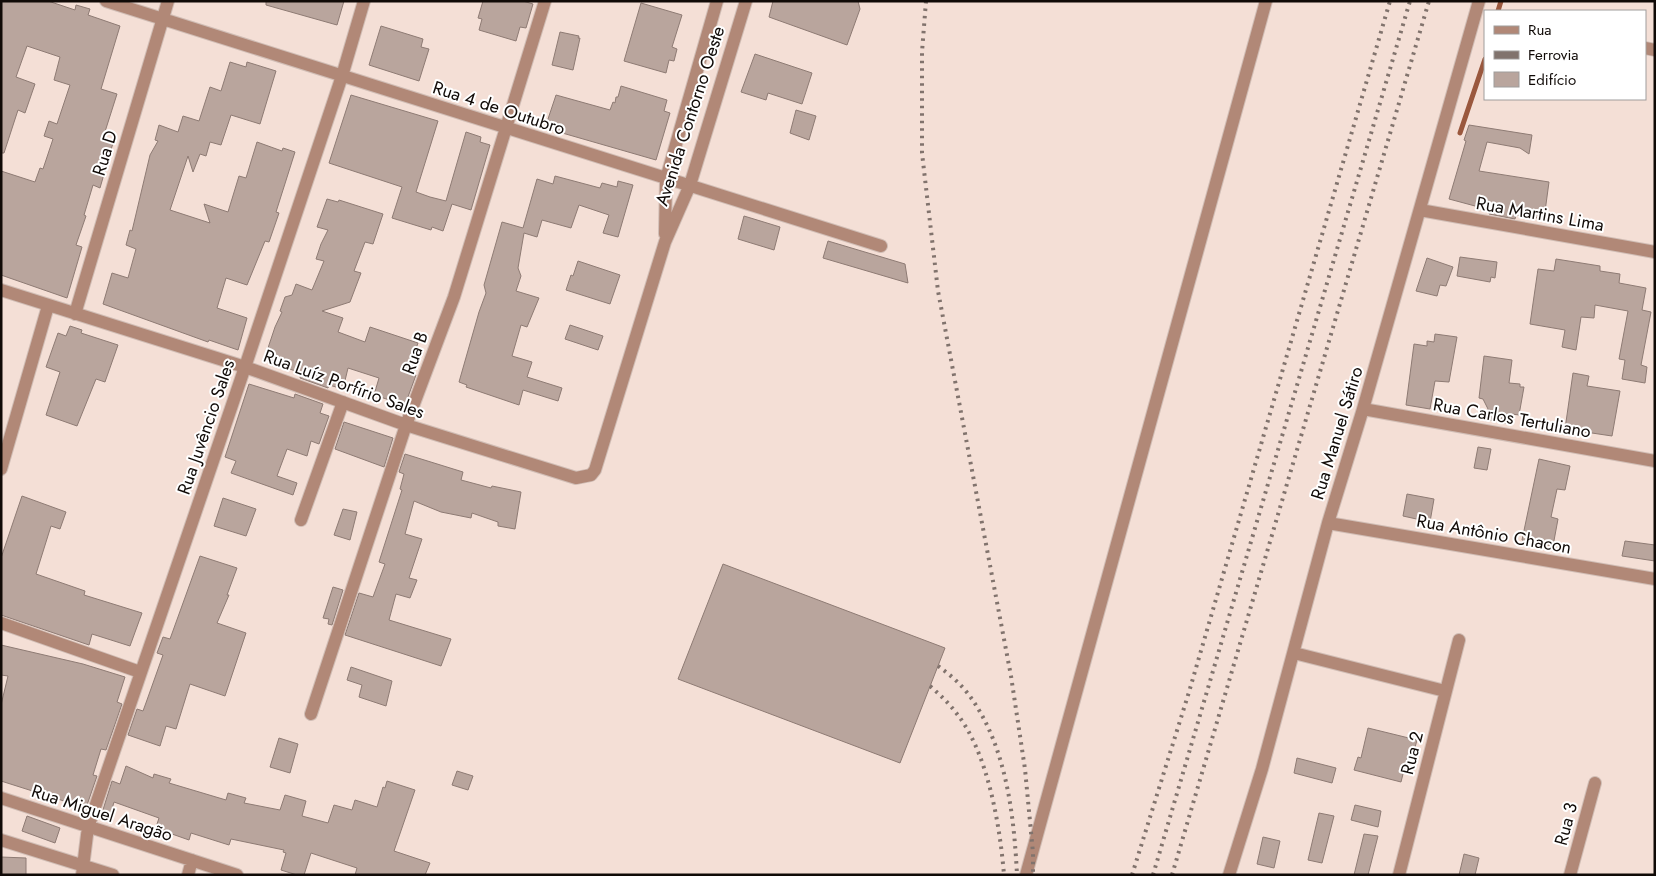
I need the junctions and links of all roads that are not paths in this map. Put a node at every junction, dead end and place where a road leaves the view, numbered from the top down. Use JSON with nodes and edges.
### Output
{"nodes":[{"id":1,"x":106,"y":1,"type":"edge"},
{"id":2,"x":168,"y":1,"type":"edge"},
{"id":3,"x":364,"y":1,"type":"edge"},
{"id":4,"x":545,"y":1,"type":"edge"},
{"id":5,"x":717,"y":1,"type":"edge"},
{"id":6,"x":746,"y":1,"type":"edge"},
{"id":7,"x":1266,"y":1,"type":"edge"},
{"id":8,"x":1479,"y":1,"type":"edge"},
{"id":9,"x":163,"y":19,"type":"junction"},
{"id":10,"x":1479,"y":20,"type":"edge"},
{"id":11,"x":342,"y":76,"type":"junction"},
{"id":12,"x":506,"y":128,"type":"junction"},
{"id":13,"x":666,"y":179,"type":"junction"},
{"id":14,"x":690,"y":185,"type":"junction"},
{"id":15,"x":1420,"y":210,"type":"junction"},
{"id":16,"x":664,"y":242,"type":"junction"},
{"id":17,"x":881,"y":246,"type":"dead end"},
{"id":18,"x":1655,"y":252,"type":"edge"},
{"id":19,"x":1,"y":290,"type":"edge"},
{"id":20,"x":48,"y":306,"type":"junction"},
{"id":21,"x":75,"y":314,"type":"junction"},
{"id":22,"x":245,"y":367,"type":"junction"},
{"id":23,"x":342,"y":402,"type":"junction"},
{"id":24,"x":1363,"y":409,"type":"junction"},
{"id":25,"x":406,"y":425,"type":"junction"},
{"id":26,"x":1655,"y":461,"type":"edge"},
{"id":27,"x":1,"y":469,"type":"edge"},
{"id":28,"x":591,"y":475,"type":"joint"},
{"id":29,"x":301,"y":520,"type":"dead end"},
{"id":30,"x":1328,"y":523,"type":"junction"},
{"id":31,"x":1655,"y":580,"type":"edge"},
{"id":32,"x":1,"y":624,"type":"edge"},
{"id":33,"x":1459,"y":640,"type":"dead end"},
{"id":34,"x":1294,"y":653,"type":"junction"},
{"id":35,"x":140,"y":672,"type":"junction"},
{"id":36,"x":1446,"y":691,"type":"junction"},
{"id":37,"x":312,"y":714,"type":"dead end"},
{"id":38,"x":1595,"y":783,"type":"dead end"},
{"id":39,"x":1,"y":798,"type":"edge"},
{"id":40,"x":88,"y":827,"type":"junction"},
{"id":41,"x":1,"y":840,"type":"edge"},
{"id":42,"x":192,"y":860,"type":"junction"},
{"id":43,"x":82,"y":870,"type":"edge"},
{"id":44,"x":113,"y":875,"type":"edge"},
{"id":45,"x":188,"y":875,"type":"edge"},
{"id":46,"x":237,"y":875,"type":"edge"},
{"id":47,"x":1026,"y":875,"type":"edge"},
{"id":48,"x":1229,"y":875,"type":"edge"},
{"id":49,"x":1400,"y":875,"type":"edge"},
{"id":50,"x":1570,"y":875,"type":"edge"}],
"edges":[{"from":1,"to":9,"type":"street","name":"Rua 4 de Outubro"},
{"from":2,"to":9,"type":"street","name":"Rua D"},
{"from":3,"to":11,"type":"street","name":"Rua Juvêncio Sales"},
{"from":4,"to":12,"type":"street","name":"Rua B"},
{"from":5,"to":13,"type":"street","name":"Avenida Contorno Oeste"},
{"from":6,"to":14,"type":"street","name":"Avenida Contorno Oeste"},
{"from":7,"to":47,"type":"street"},
{"from":8,"to":10,"type":"street","name":"Rua Manuel Sátiro"},
{"from":9,"to":11,"type":"street","name":"Rua 4 de Outubro"},
{"from":9,"to":21,"type":"street","name":"Rua D"},
{"from":10,"to":15,"type":"street","name":"Rua Manuel Sátiro"},
{"from":11,"to":12,"type":"street","name":"Rua 4 de Outubro"},
{"from":11,"to":22,"type":"street","name":"Rua Juvêncio Sales"},
{"from":12,"to":13,"type":"street","name":"Rua 4 de Outubro"},
{"from":12,"to":25,"type":"street","name":"Rua B"},
{"from":13,"to":14,"type":"street","name":"Rua 4 de Outubro"},
{"from":13,"to":16,"type":"street","name":"Avenida Contorno Oeste"},
{"from":14,"to":16,"type":"street","name":"Avenida Contorno Oeste"},
{"from":14,"to":17,"type":"street","name":"Rua 4 de Outubro"},
{"from":15,"to":18,"type":"street","name":"Rua Martins Lima"},
{"from":15,"to":24,"type":"street","name":"Rua Manuel Sátiro"},
{"from":16,"to":28,"type":"street","name":"Avenida Contorno Oeste"},
{"from":19,"to":20,"type":"street","name":"Rua Luíz Porfírio Sales"},
{"from":20,"to":21,"type":"street","name":"Rua Luíz Porfírio Sales"},
{"from":20,"to":27,"type":"street"},
{"from":21,"to":22,"type":"street","name":"Rua Luíz Porfírio Sales"},
{"from":22,"to":23,"type":"street","name":"Rua Luíz Porfírio Sales"},
{"from":22,"to":35,"type":"street","name":"Rua Juvêncio Sales"},
{"from":23,"to":25,"type":"street","name":"Rua Luíz Porfírio Sales"},
{"from":23,"to":29,"type":"street"},
{"from":24,"to":26,"type":"street","name":"Rua Carlos Tertuliano"},
{"from":24,"to":30,"type":"street","name":"Rua Manuel Sátiro"},
{"from":25,"to":28,"type":"street","name":"Rua Luíz Porfírio Sales"},
{"from":25,"to":37,"type":"street","name":"Rua B"},
{"from":30,"to":31,"type":"street","name":"Rua Antônio Chacon"},
{"from":30,"to":34,"type":"street","name":"Rua Manuel Sátiro"},
{"from":32,"to":35,"type":"street"},
{"from":33,"to":36,"type":"street","name":"Rua 2"},
{"from":34,"to":36,"type":"street"},
{"from":34,"to":48,"type":"street","name":"Rua Manuel Sátiro"},
{"from":35,"to":40,"type":"street","name":"Rua Juvêncio Sales"},
{"from":36,"to":49,"type":"street","name":"Rua 2"},
{"from":38,"to":50,"type":"street","name":"Rua 3"},
{"from":39,"to":40,"type":"street","name":"Rua Miguel Aragão"},
{"from":40,"to":42,"type":"street","name":"Rua Miguel Aragão"},
{"from":40,"to":43,"type":"street","name":"Rua Juvêncio Sales"},
{"from":41,"to":43,"type":"street"},
{"from":42,"to":45,"type":"street"},
{"from":42,"to":46,"type":"street","name":"Rua Miguel Aragão"},
{"from":43,"to":44,"type":"street"}]}
